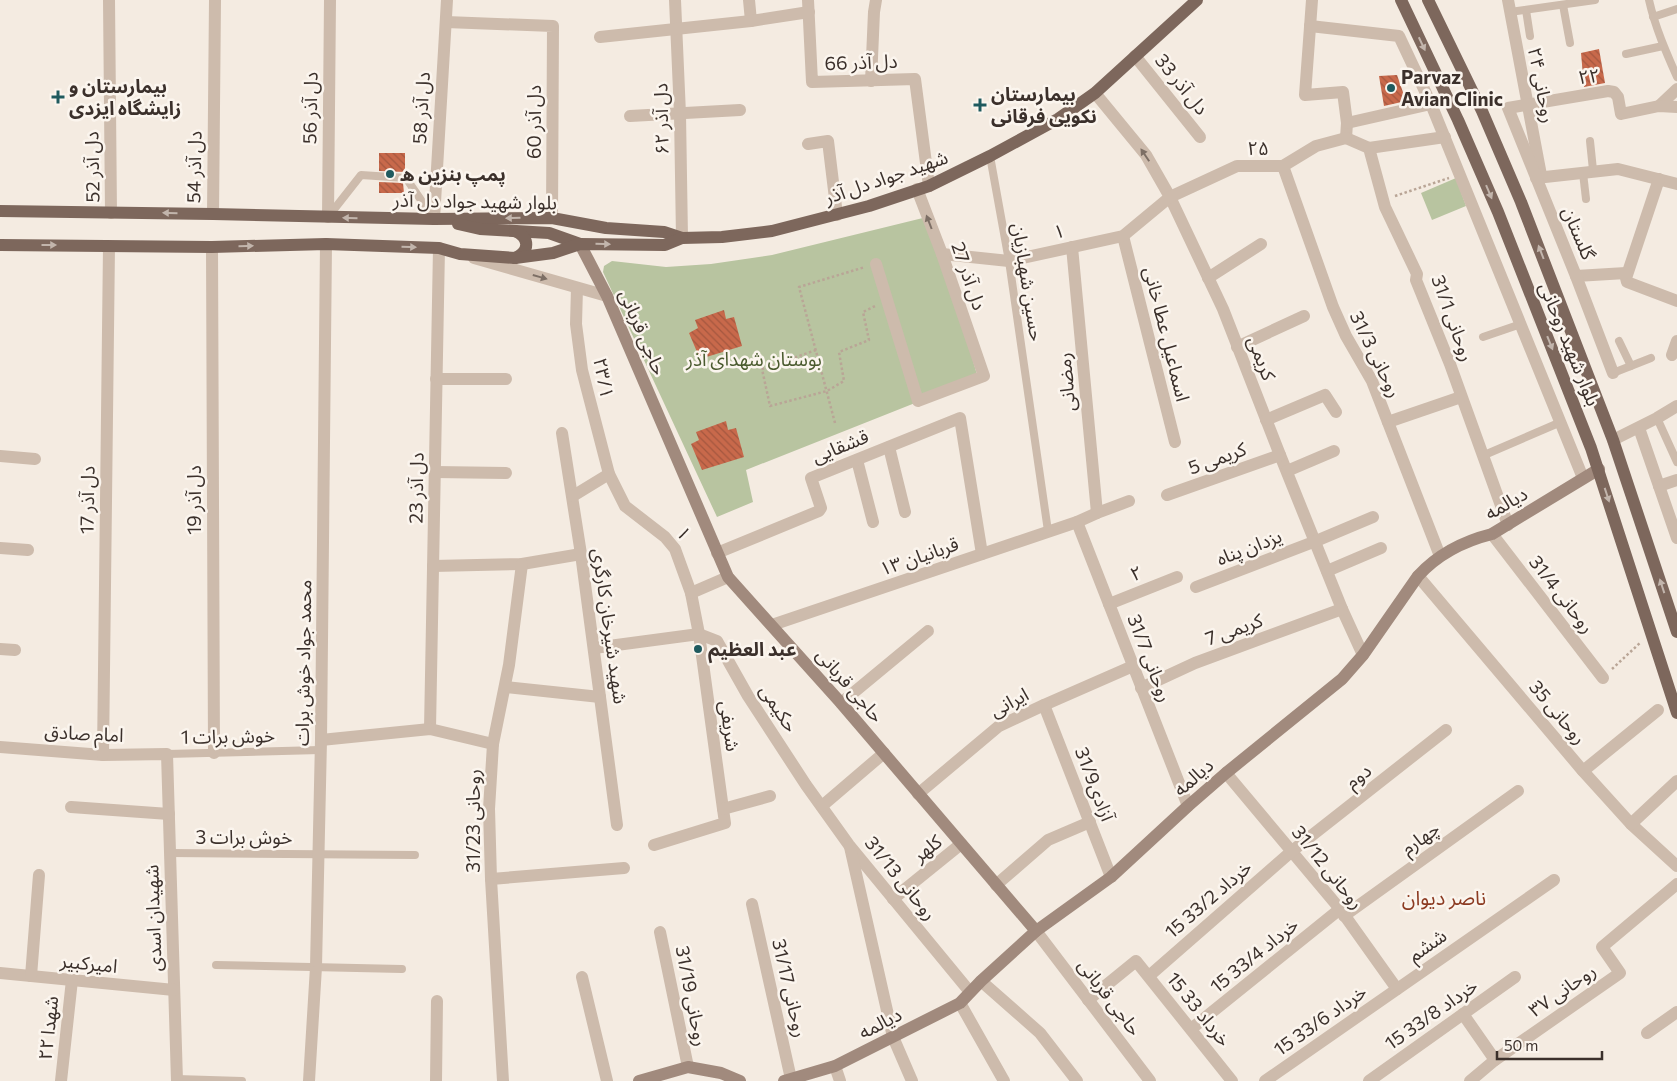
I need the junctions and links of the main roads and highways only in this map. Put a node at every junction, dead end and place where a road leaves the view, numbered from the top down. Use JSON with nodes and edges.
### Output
{"nodes":[{"id":1,"x":1197,"y":0,"type":"edge"},
{"id":2,"x":1401,"y":0,"type":"edge"},
{"id":3,"x":1428,"y":0,"type":"edge"},
{"id":4,"x":0,"y":211,"type":"edge"},
{"id":5,"x":434,"y":219,"type":"junction"},
{"id":6,"x":515,"y":231,"type":"junction"},
{"id":7,"x":682,"y":238,"type":"junction"},
{"id":8,"x":580,"y":244,"type":"junction"},
{"id":9,"x":0,"y":245,"type":"edge"},
{"id":10,"x":515,"y":258,"type":"junction"},
{"id":11,"x":1599,"y":469,"type":"junction"},
{"id":12,"x":1677,"y":632,"type":"edge"},
{"id":13,"x":1677,"y":713,"type":"edge"},
{"id":14,"x":1036,"y":931,"type":"junction"},
{"id":15,"x":788,"y":1080,"type":"edge"},
{"id":16,"x":639,"y":1081,"type":"edge"},
{"id":17,"x":740,"y":1081,"type":"edge"}],
"edges":[{"from":1,"to":7,"type":"main road","name":"شهید جواد دل آذر"},
{"from":2,"to":11,"type":"main road","name":"بلوار شهید روحانی","one_way":true},
{"from":12,"to":3,"type":"main road","name":"بلوار شهید روحانی","one_way":true},
{"from":5,"to":4,"type":"main road","name":"بلوار شهید جواد دل آذر","one_way":true},
{"from":5,"to":6,"type":"main road"},
{"from":7,"to":5,"type":"main road","name":"بلوار شهید جواد دل آذر","one_way":true},
{"from":6,"to":8,"type":"main road"},
{"from":6,"to":10,"type":"main road"},
{"from":8,"to":7,"type":"main road","one_way":true},
{"from":8,"to":10,"type":"main road"},
{"from":8,"to":14,"type":"main road","name":"حاجی قربانی"},
{"from":9,"to":10,"type":"main road","one_way":true},
{"from":11,"to":13,"type":"main road","name":"بلوار شهید روحانی","one_way":true},
{"from":11,"to":14,"type":"main road","name":"دیالمه"},
{"from":14,"to":15,"type":"main road","name":"دیالمه"},
{"from":16,"to":17,"type":"main road"}]}
